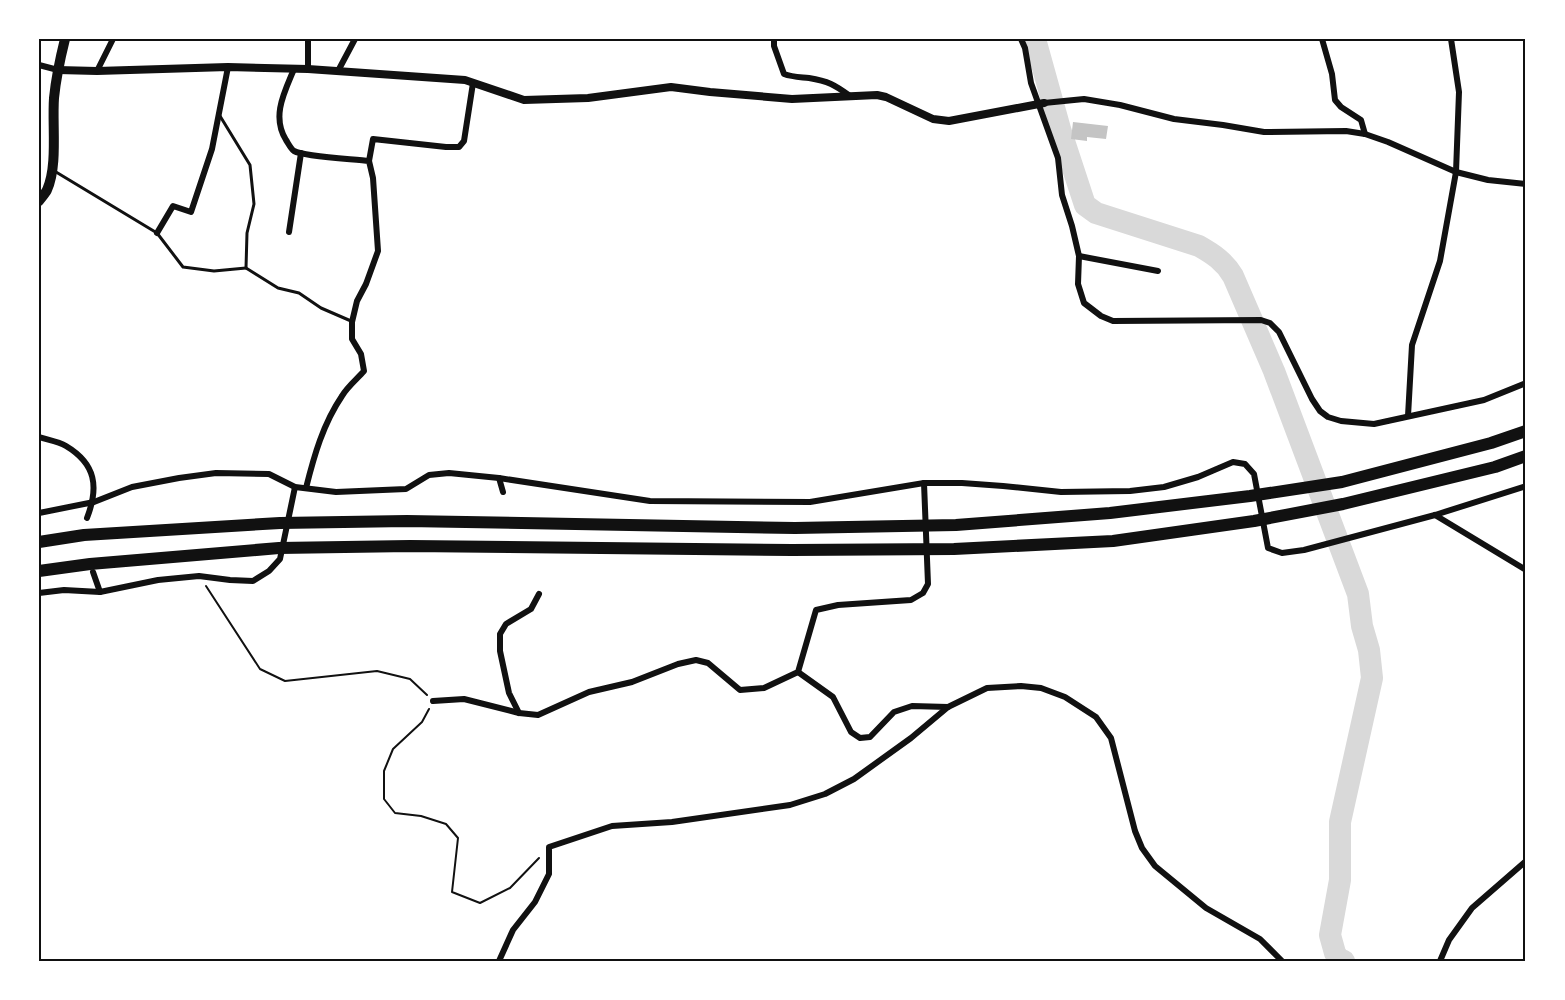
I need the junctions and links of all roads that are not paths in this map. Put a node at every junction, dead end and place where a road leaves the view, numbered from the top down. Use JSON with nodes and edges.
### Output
{"nodes":[{"id":1,"x":65,"y":39,"type":"edge"},
{"id":2,"x":113,"y":39,"type":"edge"},
{"id":3,"x":308,"y":39,"type":"edge"},
{"id":4,"x":355,"y":39,"type":"edge"},
{"id":5,"x":774,"y":39,"type":"edge"},
{"id":6,"x":1021,"y":39,"type":"edge"},
{"id":7,"x":1322,"y":39,"type":"edge"},
{"id":8,"x":1451,"y":39,"type":"edge"},
{"id":9,"x":39,"y":65,"type":"edge"},
{"id":10,"x":228,"y":67,"type":"junction"},
{"id":11,"x":294,"y":69,"type":"junction"},
{"id":12,"x":308,"y":69,"type":"junction"},
{"id":13,"x":58,"y":70,"type":"junction"},
{"id":14,"x":97,"y":71,"type":"junction"},
{"id":15,"x":338,"y":71,"type":"junction"},
{"id":16,"x":473,"y":83,"type":"junction"},
{"id":17,"x":850,"y":96,"type":"junction"},
{"id":18,"x":1042,"y":103,"type":"junction"},
{"id":19,"x":219,"y":114,"type":"junction"},
{"id":20,"x":1365,"y":134,"type":"junction"},
{"id":21,"x":302,"y":153,"type":"junction"},
{"id":22,"x":369,"y":161,"type":"junction"},
{"id":23,"x":52,"y":169,"type":"junction"},
{"id":24,"x":1456,"y":172,"type":"junction"},
{"id":25,"x":1526,"y":184,"type":"edge"},
{"id":26,"x":39,"y":201,"type":"edge"},
{"id":27,"x":289,"y":232,"type":"dead end"},
{"id":28,"x":157,"y":233,"type":"junction"},
{"id":29,"x":1078,"y":256,"type":"junction"},
{"id":30,"x":246,"y":268,"type":"junction"},
{"id":31,"x":1158,"y":271,"type":"dead end"},
{"id":32,"x":352,"y":322,"type":"junction"},
{"id":33,"x":1526,"y":383,"type":"edge"},
{"id":34,"x":1408,"y":416,"type":"junction"},
{"id":35,"x":1526,"y":431,"type":"edge"},
{"id":36,"x":39,"y":437,"type":"edge"},
{"id":37,"x":1526,"y":456,"type":"edge"},
{"id":38,"x":499,"y":478,"type":"junction"},
{"id":39,"x":924,"y":483,"type":"junction"},
{"id":40,"x":1526,"y":486,"type":"edge"},
{"id":41,"x":295,"y":487,"type":"junction"},
{"id":42,"x":306,"y":488,"type":"junction"},
{"id":43,"x":503,"y":492,"type":"dead end"},
{"id":44,"x":94,"y":502,"type":"junction"},
{"id":45,"x":39,"y":513,"type":"edge"},
{"id":46,"x":1435,"y":515,"type":"junction"},
{"id":47,"x":87,"y":518,"type":"dead end"},
{"id":48,"x":39,"y":542,"type":"edge"},
{"id":49,"x":39,"y":571,"type":"edge"},
{"id":50,"x":93,"y":572,"type":"dead end"},
{"id":51,"x":1526,"y":573,"type":"edge"},
{"id":52,"x":100,"y":592,"type":"junction"},
{"id":53,"x":39,"y":593,"type":"edge"},
{"id":54,"x":539,"y":594,"type":"dead end"},
{"id":55,"x":798,"y":672,"type":"junction"},
{"id":56,"x":433,"y":701,"type":"road end"},
{"id":57,"x":948,"y":707,"type":"junction"},
{"id":58,"x":519,"y":713,"type":"junction"},
{"id":59,"x":1526,"y":861,"type":"edge"},
{"id":60,"x":499,"y":961,"type":"edge"},
{"id":61,"x":1282,"y":961,"type":"edge"},
{"id":62,"x":1440,"y":961,"type":"edge"}],
"edges":[{"from":1,"to":13,"type":"highway"},
{"from":2,"to":14,"type":"street"},
{"from":3,"to":12,"type":"street"},
{"from":4,"to":15,"type":"street"},
{"from":5,"to":17,"type":"street"},
{"from":6,"to":18,"type":"street"},
{"from":7,"to":20,"type":"street"},
{"from":8,"to":24,"type":"street"},
{"from":9,"to":13,"type":"street"},
{"from":10,"to":11,"type":"street"},
{"from":10,"to":14,"type":"street"},
{"from":10,"to":19,"type":"street"},
{"from":11,"to":12,"type":"street"},
{"from":11,"to":21,"type":"street"},
{"from":12,"to":15,"type":"street"},
{"from":13,"to":14,"type":"street"},
{"from":13,"to":23,"type":"highway"},
{"from":15,"to":16,"type":"street"},
{"from":16,"to":17,"type":"street"},
{"from":16,"to":22,"type":"street"},
{"from":17,"to":18,"type":"street"},
{"from":18,"to":20,"type":"street"},
{"from":18,"to":29,"type":"street"},
{"from":19,"to":28,"type":"street"},
{"from":19,"to":30,"type":"lane"},
{"from":20,"to":24,"type":"street"},
{"from":21,"to":22,"type":"street"},
{"from":21,"to":27,"type":"street"},
{"from":22,"to":32,"type":"street"},
{"from":23,"to":26,"type":"highway"},
{"from":23,"to":28,"type":"lane"},
{"from":24,"to":25,"type":"street"},
{"from":24,"to":34,"type":"street"},
{"from":28,"to":30,"type":"lane"},
{"from":29,"to":31,"type":"street"},
{"from":29,"to":34,"type":"street"},
{"from":30,"to":32,"type":"lane"},
{"from":32,"to":42,"type":"street"},
{"from":33,"to":34,"type":"street"},
{"from":35,"to":48,"type":"highway"},
{"from":36,"to":44,"type":"street"},
{"from":37,"to":49,"type":"highway"},
{"from":38,"to":39,"type":"street"},
{"from":38,"to":42,"type":"street"},
{"from":38,"to":43,"type":"street"},
{"from":39,"to":46,"type":"street"},
{"from":39,"to":55,"type":"street"},
{"from":40,"to":46,"type":"street"},
{"from":41,"to":42,"type":"street"},
{"from":41,"to":44,"type":"street"},
{"from":41,"to":52,"type":"street"},
{"from":44,"to":45,"type":"street"},
{"from":44,"to":47,"type":"street"},
{"from":46,"to":51,"type":"street"},
{"from":50,"to":52,"type":"street"},
{"from":52,"to":53,"type":"street"},
{"from":54,"to":58,"type":"street"},
{"from":55,"to":57,"type":"street"},
{"from":55,"to":58,"type":"street"},
{"from":56,"to":58,"type":"street"},
{"from":57,"to":60,"type":"street"},
{"from":57,"to":61,"type":"street"},
{"from":59,"to":62,"type":"street"}]}
